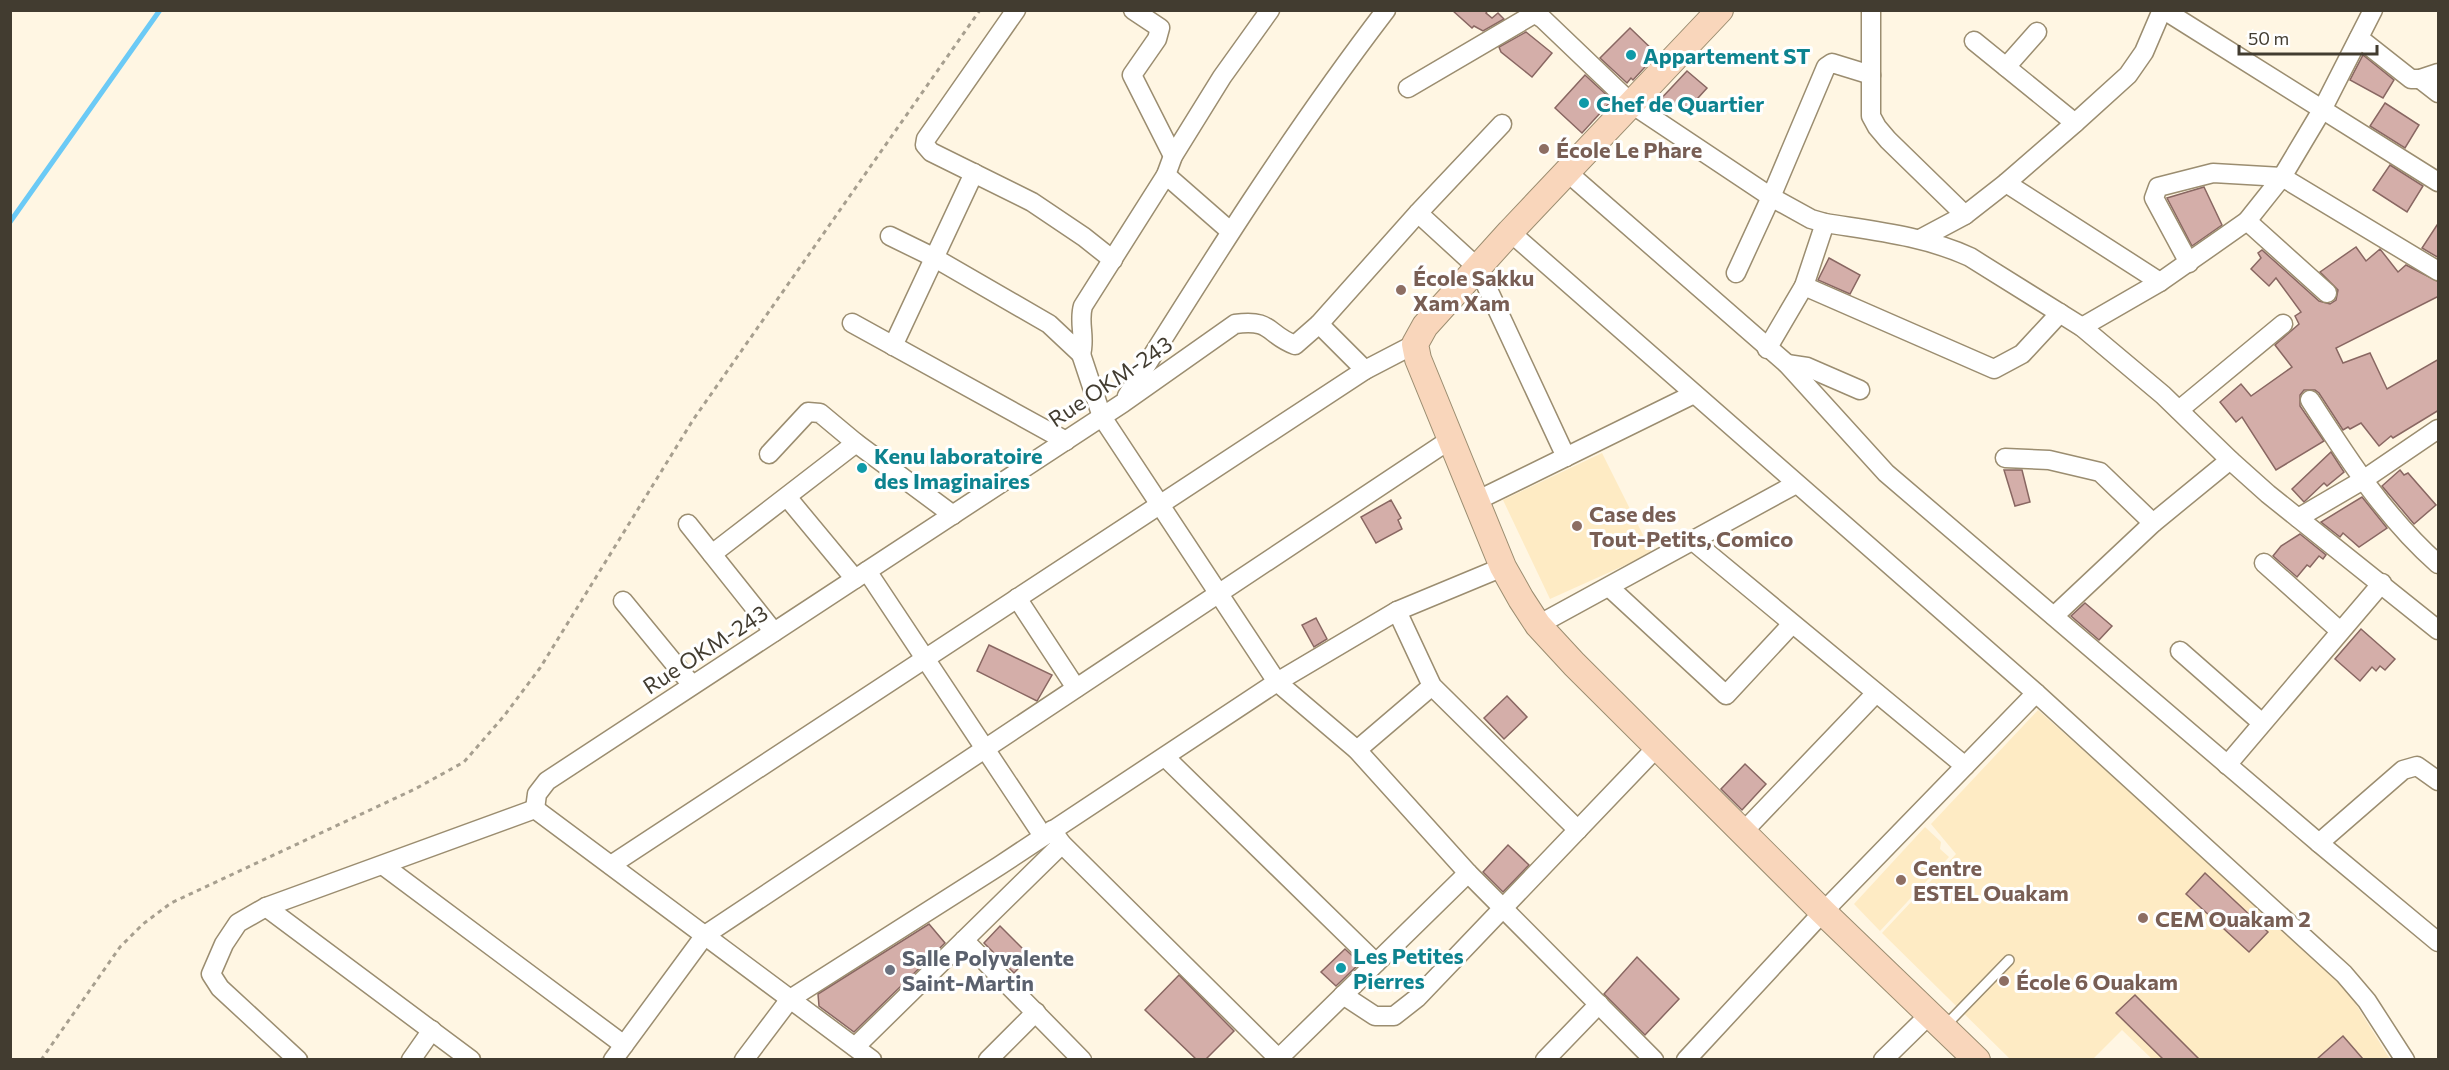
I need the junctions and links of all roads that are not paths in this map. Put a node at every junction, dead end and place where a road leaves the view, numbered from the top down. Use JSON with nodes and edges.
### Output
{"nodes":[{"id":1,"x":1016,"y":10,"type":"edge"},
{"id":2,"x":1133,"y":10,"type":"edge"},
{"id":3,"x":1270,"y":10,"type":"edge"},
{"id":4,"x":1386,"y":10,"type":"edge"},
{"id":5,"x":1720,"y":10,"type":"edge"},
{"id":6,"x":1871,"y":10,"type":"edge"},
{"id":7,"x":2163,"y":10,"type":"edge"},
{"id":8,"x":2373,"y":10,"type":"edge"},
{"id":9,"x":1538,"y":13,"type":"edge"},
{"id":10,"x":2037,"y":32,"type":"dead end"},
{"id":11,"x":2359,"y":38,"type":"junction"},
{"id":12,"x":1974,"y":41,"type":"dead end"},
{"id":13,"x":2006,"y":67,"type":"junction"},
{"id":14,"x":2439,"y":73,"type":"edge"},
{"id":15,"x":1871,"y":75,"type":"junction"},
{"id":16,"x":2420,"y":80,"type":"junction"},
{"id":17,"x":1408,"y":88,"type":"dead end"},
{"id":18,"x":2439,"y":93,"type":"edge"},
{"id":19,"x":1633,"y":105,"type":"junction"},
{"id":20,"x":2322,"y":110,"type":"junction"},
{"id":21,"x":2075,"y":123,"type":"junction"},
{"id":22,"x":1502,"y":124,"type":"dead end"},
{"id":23,"x":1173,"y":156,"type":"junction"},
{"id":24,"x":1567,"y":172,"type":"junction"},
{"id":25,"x":974,"y":173,"type":"junction"},
{"id":26,"x":1166,"y":175,"type":"junction"},
{"id":27,"x":2282,"y":177,"type":"junction"},
{"id":28,"x":2006,"y":183,"type":"junction"},
{"id":29,"x":2439,"y":183,"type":"edge"},
{"id":30,"x":1771,"y":197,"type":"junction"},
{"id":31,"x":1418,"y":213,"type":"junction"},
{"id":32,"x":1965,"y":215,"type":"junction"},
{"id":33,"x":2247,"y":221,"type":"junction"},
{"id":34,"x":1825,"y":223,"type":"junction"},
{"id":35,"x":1230,"y":231,"type":"junction"},
{"id":36,"x":1510,"y":232,"type":"junction"},
{"id":37,"x":890,"y":236,"type":"dead end"},
{"id":38,"x":1920,"y":239,"type":"junction"},
{"id":39,"x":933,"y":257,"type":"junction"},
{"id":40,"x":1113,"y":260,"type":"junction"},
{"id":41,"x":2189,"y":263,"type":"junction"},
{"id":42,"x":1478,"y":268,"type":"junction"},
{"id":43,"x":2439,"y":271,"type":"edge"},
{"id":44,"x":1736,"y":273,"type":"dead end"},
{"id":45,"x":2160,"y":282,"type":"junction"},
{"id":46,"x":1804,"y":286,"type":"junction"},
{"id":47,"x":2327,"y":293,"type":"dead end"},
{"id":48,"x":2060,"y":313,"type":"junction"},
{"id":49,"x":852,"y":323,"type":"dead end"},
{"id":50,"x":1319,"y":324,"type":"junction"},
{"id":51,"x":2283,"y":324,"type":"dead end"},
{"id":52,"x":2082,"y":327,"type":"junction"},
{"id":53,"x":1415,"y":344,"type":"junction"},
{"id":54,"x":893,"y":346,"type":"junction"},
{"id":55,"x":1767,"y":349,"type":"junction"},
{"id":56,"x":1081,"y":354,"type":"junction"},
{"id":57,"x":1787,"y":364,"type":"junction"},
{"id":58,"x":1365,"y":370,"type":"junction"},
{"id":59,"x":1860,"y":390,"type":"dead end"},
{"id":60,"x":1694,"y":394,"type":"junction"},
{"id":61,"x":2310,"y":400,"type":"dead end"},
{"id":62,"x":1123,"y":403,"type":"junction"},
{"id":63,"x":2179,"y":410,"type":"junction"},
{"id":64,"x":1102,"y":417,"type":"junction"},
{"id":65,"x":2439,"y":429,"type":"edge"},
{"id":66,"x":1451,"y":439,"type":"junction"},
{"id":67,"x":1066,"y":441,"type":"junction"},
{"id":68,"x":856,"y":443,"type":"junction"},
{"id":69,"x":769,"y":454,"type":"dead end"},
{"id":70,"x":1566,"y":457,"type":"junction"},
{"id":71,"x":2005,"y":458,"type":"dead end"},
{"id":72,"x":2230,"y":460,"type":"junction"},
{"id":73,"x":2363,"y":480,"type":"junction"},
{"id":74,"x":1796,"y":484,"type":"junction"},
{"id":75,"x":787,"y":497,"type":"junction"},
{"id":76,"x":1476,"y":501,"type":"junction"},
{"id":77,"x":1160,"y":505,"type":"junction"},
{"id":78,"x":953,"y":515,"type":"junction"},
{"id":79,"x":2298,"y":518,"type":"junction"},
{"id":80,"x":2153,"y":523,"type":"junction"},
{"id":81,"x":688,"y":524,"type":"dead end"},
{"id":82,"x":1693,"y":541,"type":"junction"},
{"id":83,"x":712,"y":554,"type":"junction"},
{"id":84,"x":2264,"y":563,"type":"dead end"},
{"id":85,"x":2439,"y":564,"type":"edge"},
{"id":86,"x":1503,"y":567,"type":"junction"},
{"id":87,"x":861,"y":575,"type":"junction"},
{"id":88,"x":2382,"y":583,"type":"junction"},
{"id":89,"x":1609,"y":587,"type":"junction"},
{"id":90,"x":1219,"y":593,"type":"junction"},
{"id":91,"x":1017,"y":598,"type":"junction"},
{"id":92,"x":623,"y":601,"type":"dead end"},
{"id":93,"x":1397,"y":611,"type":"junction"},
{"id":94,"x":2054,"y":616,"type":"junction"},
{"id":95,"x":1792,"y":624,"type":"junction"},
{"id":96,"x":1538,"y":625,"type":"junction"},
{"id":97,"x":2439,"y":630,"type":"edge"},
{"id":98,"x":2340,"y":631,"type":"junction"},
{"id":99,"x":774,"y":632,"type":"junction"},
{"id":100,"x":2180,"y":651,"type":"dead end"},
{"id":101,"x":925,"y":659,"type":"junction"},
{"id":102,"x":1277,"y":682,"type":"junction"},
{"id":103,"x":692,"y":686,"type":"junction"},
{"id":104,"x":1432,"y":686,"type":"junction"},
{"id":105,"x":1076,"y":688,"type":"junction"},
{"id":106,"x":1876,"y":693,"type":"junction"},
{"id":107,"x":2036,"y":693,"type":"junction"},
{"id":108,"x":2262,"y":723,"type":"junction"},
{"id":109,"x":1658,"y":746,"type":"junction"},
{"id":110,"x":985,"y":749,"type":"junction"},
{"id":111,"x":1357,"y":750,"type":"junction"},
{"id":112,"x":1165,"y":757,"type":"junction"},
{"id":113,"x":2227,"y":765,"type":"junction"},
{"id":114,"x":1965,"y":766,"type":"junction"},
{"id":115,"x":2439,"y":781,"type":"edge"},
{"id":116,"x":535,"y":809,"type":"junction"},
{"id":117,"x":1578,"y":830,"type":"junction"},
{"id":118,"x":1743,"y":832,"type":"junction"},
{"id":119,"x":1052,"y":836,"type":"junction"},
{"id":120,"x":2319,"y":843,"type":"junction"},
{"id":121,"x":611,"y":865,"type":"junction"},
{"id":122,"x":384,"y":866,"type":"junction"},
{"id":123,"x":1468,"y":873,"type":"junction"},
{"id":124,"x":266,"y":908,"type":"junction"},
{"id":125,"x":1503,"y":909,"type":"junction"},
{"id":126,"x":1823,"y":912,"type":"junction"},
{"id":127,"x":705,"y":935,"type":"junction"},
{"id":128,"x":964,"y":940,"type":"junction"},
{"id":129,"x":2439,"y":942,"type":"edge"},
{"id":130,"x":2009,"y":960,"type":"dead end"},
{"id":131,"x":1376,"y":963,"type":"junction"},
{"id":132,"x":1343,"y":995,"type":"junction"},
{"id":133,"x":790,"y":999,"type":"junction"},
{"id":134,"x":1599,"y":1004,"type":"junction"},
{"id":135,"x":1036,"y":1012,"type":"junction"},
{"id":136,"x":1936,"y":1022,"type":"junction"},
{"id":137,"x":432,"y":1030,"type":"junction"},
{"id":138,"x":855,"y":1047,"type":"junction"},
{"id":139,"x":619,"y":1052,"type":"edge"},
{"id":140,"x":1696,"y":1056,"type":"edge"},
{"id":141,"x":298,"y":1059,"type":"edge"},
{"id":142,"x":411,"y":1059,"type":"edge"},
{"id":143,"x":471,"y":1059,"type":"edge"},
{"id":144,"x":744,"y":1059,"type":"edge"},
{"id":145,"x":872,"y":1059,"type":"edge"},
{"id":146,"x":988,"y":1059,"type":"edge"},
{"id":147,"x":1082,"y":1059,"type":"edge"},
{"id":148,"x":1278,"y":1059,"type":"edge"},
{"id":149,"x":1545,"y":1059,"type":"edge"},
{"id":150,"x":1654,"y":1059,"type":"edge"},
{"id":151,"x":1884,"y":1059,"type":"edge"},
{"id":152,"x":1977,"y":1059,"type":"edge"},
{"id":153,"x":2405,"y":1059,"type":"edge"}],
"edges":[{"from":1,"to":25,"type":"street"},
{"from":2,"to":23,"type":"street"},
{"from":3,"to":23,"type":"street"},
{"from":4,"to":35,"type":"street"},
{"from":5,"to":19,"type":"street"},
{"from":6,"to":15,"type":"street"},
{"from":7,"to":20,"type":"street"},
{"from":7,"to":21,"type":"street"},
{"from":8,"to":11,"type":"street"},
{"from":9,"to":17,"type":"street"},
{"from":9,"to":19,"type":"street"},
{"from":10,"to":13,"type":"street"},
{"from":11,"to":16,"type":"street"},
{"from":11,"to":20,"type":"street"},
{"from":12,"to":13,"type":"street"},
{"from":13,"to":21,"type":"street"},
{"from":14,"to":16,"type":"street"},
{"from":15,"to":30,"type":"street"},
{"from":15,"to":32,"type":"street"},
{"from":16,"to":18,"type":"street"},
{"from":19,"to":24,"type":"street"},
{"from":19,"to":30,"type":"street"},
{"from":20,"to":27,"type":"street"},
{"from":20,"to":29,"type":"street"},
{"from":21,"to":28,"type":"street"},
{"from":22,"to":31,"type":"street","name":"Rue OKM-243"},
{"from":23,"to":26,"type":"street"},
{"from":24,"to":36,"type":"street"},
{"from":24,"to":55,"type":"street"},
{"from":25,"to":39,"type":"street"},
{"from":25,"to":40,"type":"street"},
{"from":26,"to":35,"type":"street"},
{"from":26,"to":40,"type":"street"},
{"from":27,"to":33,"type":"street"},
{"from":27,"to":41,"type":"street"},
{"from":27,"to":43,"type":"street"},
{"from":28,"to":32,"type":"street"},
{"from":28,"to":45,"type":"street"},
{"from":30,"to":34,"type":"street"},
{"from":30,"to":44,"type":"street"},
{"from":31,"to":42,"type":"street"},
{"from":31,"to":50,"type":"street","name":"Rue OKM-243"},
{"from":32,"to":38,"type":"street"},
{"from":33,"to":41,"type":"street"},
{"from":33,"to":47,"type":"street"},
{"from":34,"to":38,"type":"street"},
{"from":34,"to":46,"type":"street"},
{"from":35,"to":62,"type":"street"},
{"from":36,"to":42,"type":"street"},
{"from":36,"to":60,"type":"street"},
{"from":37,"to":39,"type":"street"},
{"from":38,"to":48,"type":"street"},
{"from":39,"to":54,"type":"street"},
{"from":39,"to":56,"type":"street"},
{"from":40,"to":56,"type":"street"},
{"from":41,"to":45,"type":"street"},
{"from":42,"to":53,"type":"street"},
{"from":42,"to":70,"type":"street"},
{"from":45,"to":52,"type":"street"},
{"from":46,"to":48,"type":"street"},
{"from":46,"to":55,"type":"street"},
{"from":48,"to":52,"type":"street"},
{"from":49,"to":54,"type":"street"},
{"from":50,"to":58,"type":"street"},
{"from":50,"to":62,"type":"street","name":"Rue OKM-243"},
{"from":51,"to":63,"type":"street"},
{"from":52,"to":63,"type":"street"},
{"from":53,"to":58,"type":"street"},
{"from":53,"to":66,"type":"street"},
{"from":54,"to":67,"type":"street"},
{"from":55,"to":57,"type":"street"},
{"from":56,"to":64,"type":"street"},
{"from":57,"to":59,"type":"street"},
{"from":57,"to":94,"type":"street"},
{"from":58,"to":77,"type":"street"},
{"from":60,"to":70,"type":"street"},
{"from":60,"to":74,"type":"street"},
{"from":61,"to":73,"type":"street"},
{"from":62,"to":64,"type":"street","name":"Rue OKM-243"},
{"from":63,"to":72,"type":"street"},
{"from":64,"to":67,"type":"street","name":"Rue OKM-243"},
{"from":64,"to":77,"type":"street"},
{"from":65,"to":73,"type":"street"},
{"from":66,"to":76,"type":"street"},
{"from":66,"to":90,"type":"street"},
{"from":67,"to":78,"type":"street","name":"Rue OKM-243"},
{"from":68,"to":69,"type":"street"},
{"from":68,"to":75,"type":"street"},
{"from":68,"to":78,"type":"street"},
{"from":70,"to":76,"type":"street"},
{"from":71,"to":80,"type":"street"},
{"from":72,"to":79,"type":"street"},
{"from":72,"to":80,"type":"street"},
{"from":73,"to":79,"type":"street"},
{"from":73,"to":85,"type":"street"},
{"from":74,"to":82,"type":"street"},
{"from":74,"to":107,"type":"street"},
{"from":75,"to":83,"type":"street"},
{"from":75,"to":87,"type":"street"},
{"from":76,"to":86,"type":"street"},
{"from":77,"to":90,"type":"street"},
{"from":77,"to":91,"type":"street"},
{"from":78,"to":87,"type":"street","name":"Rue OKM-243"},
{"from":79,"to":88,"type":"street"},
{"from":80,"to":94,"type":"street"},
{"from":81,"to":83,"type":"street"},
{"from":82,"to":89,"type":"street"},
{"from":82,"to":95,"type":"street"},
{"from":83,"to":99,"type":"street"},
{"from":84,"to":98,"type":"street"},
{"from":86,"to":93,"type":"street"},
{"from":86,"to":96,"type":"street"},
{"from":87,"to":99,"type":"street","name":"Rue OKM-243"},
{"from":87,"to":101,"type":"street"},
{"from":88,"to":97,"type":"street"},
{"from":88,"to":98,"type":"street"},
{"from":89,"to":95,"type":"street"},
{"from":89,"to":96,"type":"street"},
{"from":90,"to":102,"type":"street"},
{"from":90,"to":105,"type":"street"},
{"from":91,"to":101,"type":"street"},
{"from":91,"to":105,"type":"street"},
{"from":92,"to":103,"type":"street"},
{"from":93,"to":102,"type":"street"},
{"from":93,"to":104,"type":"street"},
{"from":94,"to":113,"type":"street"},
{"from":95,"to":106,"type":"street"},
{"from":96,"to":109,"type":"street"},
{"from":98,"to":108,"type":"street"},
{"from":99,"to":103,"type":"street","name":"Rue OKM-243"},
{"from":100,"to":108,"type":"street"},
{"from":101,"to":110,"type":"street"},
{"from":101,"to":121,"type":"street"},
{"from":102,"to":111,"type":"street"},
{"from":102,"to":112,"type":"street"},
{"from":103,"to":116,"type":"street","name":"Rue OKM-243"},
{"from":104,"to":111,"type":"street"},
{"from":104,"to":117,"type":"street"},
{"from":105,"to":110,"type":"street"},
{"from":106,"to":114,"type":"street"},
{"from":106,"to":118,"type":"street"},
{"from":107,"to":114,"type":"street"},
{"from":107,"to":153,"type":"street"},
{"from":108,"to":113,"type":"street"},
{"from":109,"to":117,"type":"street"},
{"from":109,"to":118,"type":"street"},
{"from":110,"to":119,"type":"street"},
{"from":110,"to":127,"type":"street"},
{"from":111,"to":123,"type":"street"},
{"from":112,"to":119,"type":"street"},
{"from":112,"to":131,"type":"street"},
{"from":113,"to":120,"type":"street"},
{"from":114,"to":126,"type":"street"},
{"from":115,"to":120,"type":"street"},
{"from":116,"to":121,"type":"street"},
{"from":116,"to":122,"type":"street"},
{"from":117,"to":125,"type":"street"},
{"from":118,"to":126,"type":"street"},
{"from":119,"to":128,"type":"street"},
{"from":119,"to":133,"type":"street"},
{"from":119,"to":148,"type":"street"},
{"from":120,"to":129,"type":"street"},
{"from":121,"to":127,"type":"street"},
{"from":122,"to":124,"type":"street"},
{"from":122,"to":139,"type":"street"},
{"from":123,"to":125,"type":"street"},
{"from":123,"to":131,"type":"street"},
{"from":124,"to":137,"type":"street"},
{"from":124,"to":141,"type":"street"},
{"from":125,"to":132,"type":"street"},
{"from":125,"to":134,"type":"street"},
{"from":126,"to":136,"type":"street"},
{"from":126,"to":140,"type":"street"},
{"from":127,"to":133,"type":"street"},
{"from":127,"to":139,"type":"street"},
{"from":128,"to":135,"type":"street"},
{"from":128,"to":138,"type":"street"},
{"from":130,"to":136,"type":"lane"},
{"from":131,"to":132,"type":"street"},
{"from":132,"to":148,"type":"street"},
{"from":133,"to":138,"type":"street"},
{"from":133,"to":144,"type":"street"},
{"from":134,"to":149,"type":"street"},
{"from":134,"to":150,"type":"street"},
{"from":135,"to":146,"type":"street"},
{"from":135,"to":147,"type":"street"},
{"from":136,"to":151,"type":"street"},
{"from":136,"to":152,"type":"street"},
{"from":137,"to":142,"type":"street"},
{"from":137,"to":143,"type":"street"},
{"from":138,"to":145,"type":"street"}]}
